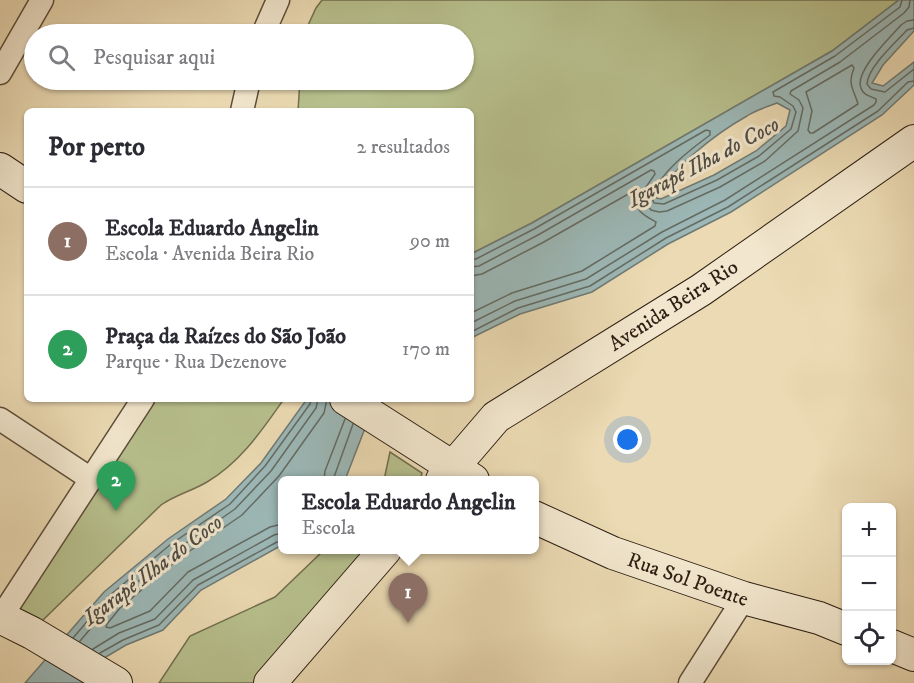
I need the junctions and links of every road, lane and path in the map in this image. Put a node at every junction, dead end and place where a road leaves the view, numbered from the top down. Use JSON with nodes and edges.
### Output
{"nodes":[{"id":1,"x":42,"y":0,"type":"edge"},
{"id":2,"x":278,"y":0,"type":"edge"},
{"id":3,"x":28,"y":24,"type":"edge"},
{"id":4,"x":267,"y":24,"type":"edge"},
{"id":5,"x":24,"y":31,"type":"edge"},
{"id":6,"x":0,"y":73,"type":"edge"},
{"id":7,"x":247,"y":90,"type":"edge"},
{"id":8,"x":243,"y":108,"type":"edge"},
{"id":9,"x":914,"y":141,"type":"edge"},
{"id":10,"x":0,"y":169,"type":"edge"},
{"id":11,"x":24,"y":185,"type":"edge"},
{"id":12,"x":141,"y":402,"type":"edge"},
{"id":13,"x":350,"y":402,"type":"edge"},
{"id":14,"x":0,"y":419,"type":"edge"},
{"id":15,"x":456,"y":476,"type":"edge"},
{"id":16,"x":91,"y":479,"type":"junction"},
{"id":17,"x":539,"y":519,"type":"edge"},
{"id":18,"x":381,"y":554,"type":"edge"},
{"id":19,"x":744,"y":598,"type":"junction"},
{"id":20,"x":0,"y":617,"type":"edge"},
{"id":21,"x":842,"y":627,"type":"edge"},
{"id":22,"x":896,"y":648,"type":"edge"},
{"id":23,"x":914,"y":655,"type":"edge"},
{"id":24,"x":116,"y":683,"type":"edge"},
{"id":25,"x":270,"y":683,"type":"edge"},
{"id":26,"x":690,"y":683,"type":"edge"}],
"edges":[{"from":1,"to":3,"type":"street"},
{"from":2,"to":4,"type":"street"},
{"from":5,"to":6,"type":"street"},
{"from":7,"to":8,"type":"street"},
{"from":9,"to":15,"type":"street","name":"Avenida Beira Rio"},
{"from":10,"to":11,"type":"street"},
{"from":12,"to":16,"type":"street"},
{"from":13,"to":15,"type":"street"},
{"from":14,"to":16,"type":"street"},
{"from":16,"to":20,"type":"street"},
{"from":17,"to":19,"type":"street","name":"Rua Sol Poente"},
{"from":18,"to":25,"type":"street"},
{"from":19,"to":21,"type":"street","name":"Rua Sol Poente"},
{"from":19,"to":26,"type":"street"},
{"from":20,"to":24,"type":"street"},
{"from":22,"to":23,"type":"street"}]}
